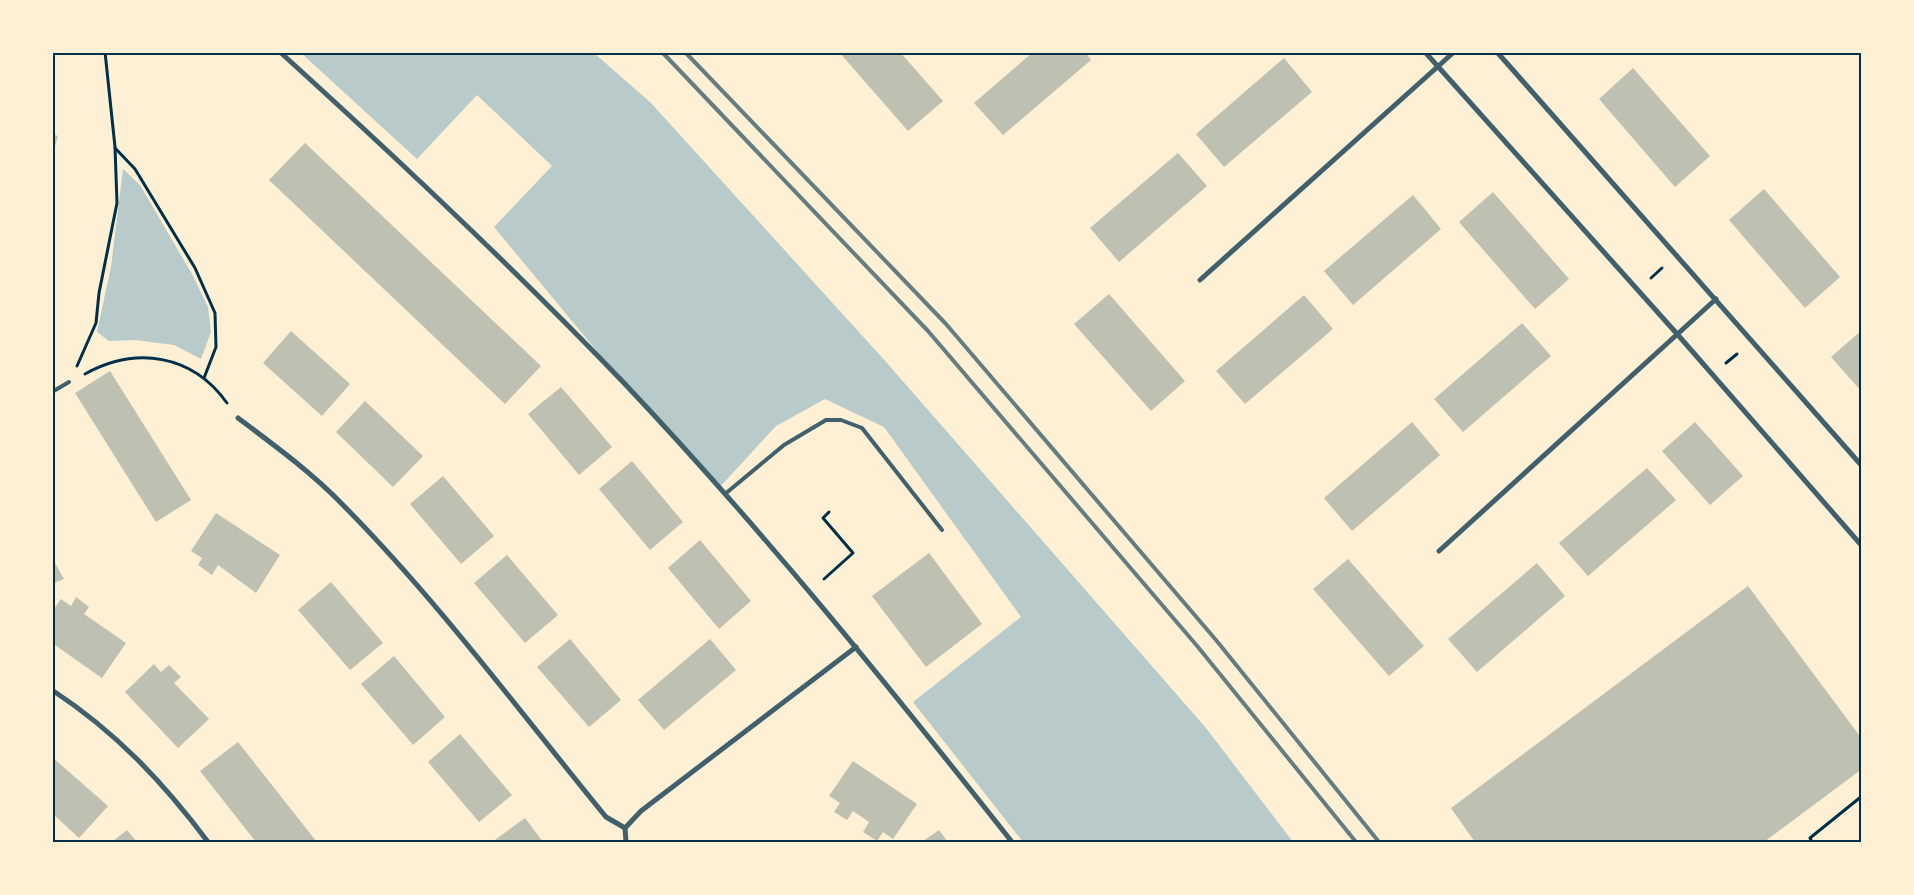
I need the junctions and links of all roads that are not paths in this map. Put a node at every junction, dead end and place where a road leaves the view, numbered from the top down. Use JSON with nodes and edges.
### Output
{"nodes":[{"id":1,"x":280,"y":52,"type":"edge"},
{"id":2,"x":1425,"y":52,"type":"edge"},
{"id":3,"x":1454,"y":52,"type":"edge"},
{"id":4,"x":1497,"y":52,"type":"edge"},
{"id":5,"x":1437,"y":66,"type":"junction"},
{"id":6,"x":1200,"y":280,"type":"dead end"},
{"id":7,"x":1716,"y":299,"type":"junction"},
{"id":8,"x":1678,"y":335,"type":"junction"},
{"id":9,"x":69,"y":382,"type":"road end"},
{"id":10,"x":52,"y":392,"type":"edge"},
{"id":11,"x":238,"y":418,"type":"road end"},
{"id":12,"x":1862,"y":466,"type":"edge"},
{"id":13,"x":725,"y":494,"type":"junction"},
{"id":14,"x":942,"y":530,"type":"dead end"},
{"id":15,"x":1862,"y":546,"type":"edge"},
{"id":16,"x":1439,"y":550,"type":"dead end"},
{"id":17,"x":856,"y":647,"type":"junction"},
{"id":18,"x":52,"y":690,"type":"edge"},
{"id":19,"x":625,"y":828,"type":"junction"},
{"id":20,"x":208,"y":842,"type":"edge"},
{"id":21,"x":626,"y":842,"type":"edge"},
{"id":22,"x":1012,"y":842,"type":"edge"}],
"edges":[{"from":1,"to":13,"type":"street"},
{"from":2,"to":5,"type":"street"},
{"from":3,"to":5,"type":"street"},
{"from":4,"to":7,"type":"street"},
{"from":5,"to":6,"type":"street"},
{"from":5,"to":8,"type":"street"},
{"from":7,"to":8,"type":"street"},
{"from":7,"to":12,"type":"street"},
{"from":8,"to":15,"type":"street"},
{"from":8,"to":16,"type":"street"},
{"from":9,"to":10,"type":"lane"},
{"from":11,"to":19,"type":"street"},
{"from":13,"to":14,"type":"lane"},
{"from":13,"to":17,"type":"street"},
{"from":17,"to":19,"type":"street"},
{"from":17,"to":22,"type":"street"},
{"from":18,"to":20,"type":"street"},
{"from":19,"to":21,"type":"street"}]}
